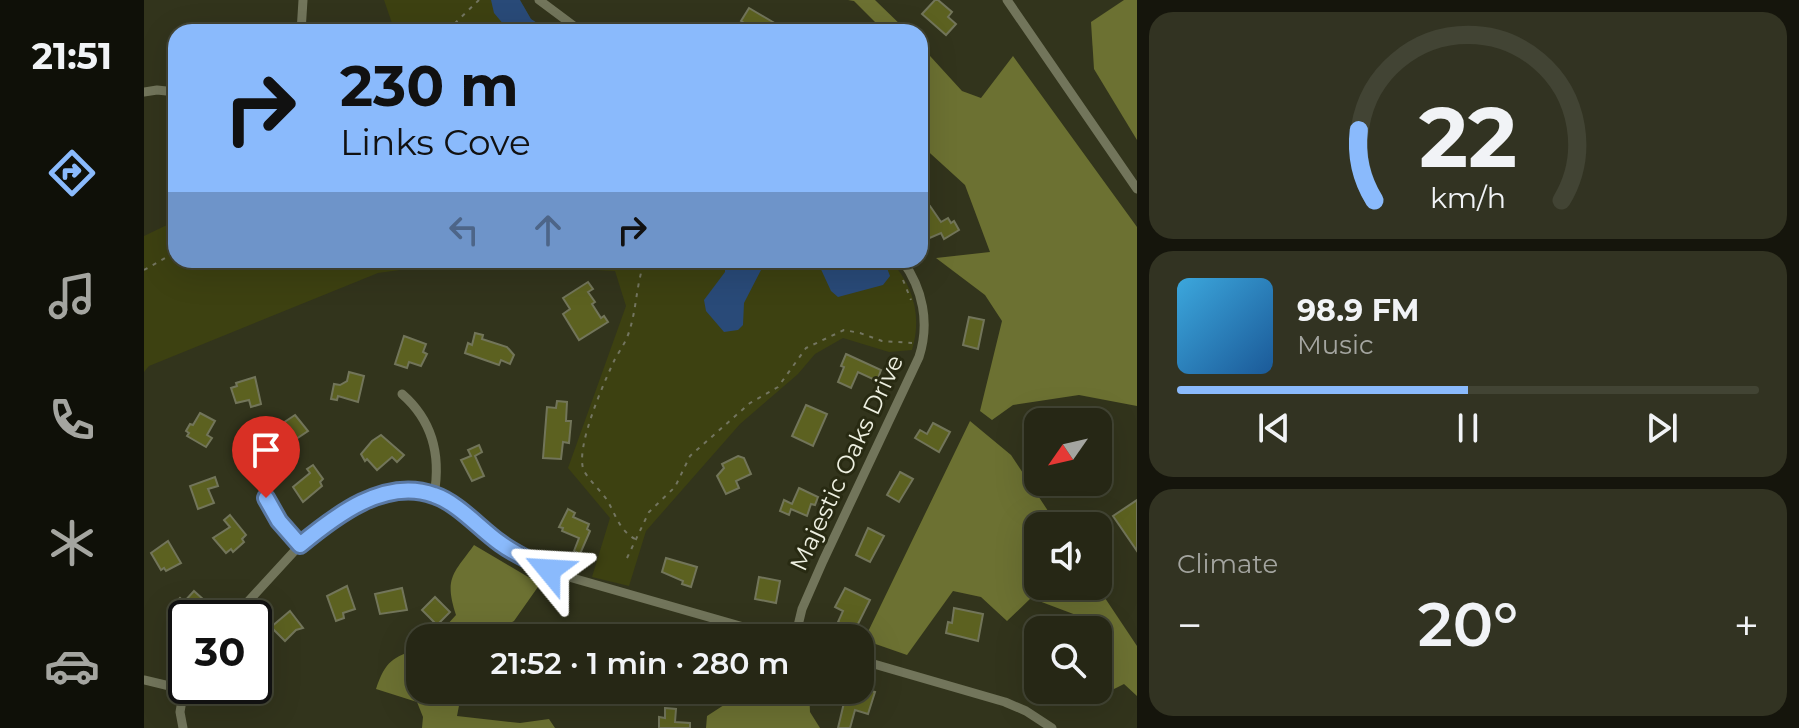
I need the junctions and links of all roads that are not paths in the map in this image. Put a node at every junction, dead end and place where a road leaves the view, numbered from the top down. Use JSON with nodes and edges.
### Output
{"nodes":[{"id":1,"x":303,"y":0,"type":"edge"},
{"id":2,"x":539,"y":0,"type":"edge"},
{"id":3,"x":1007,"y":0,"type":"edge"},
{"id":4,"x":302,"y":24,"type":"edge"},
{"id":5,"x":571,"y":24,"type":"edge"},
{"id":6,"x":168,"y":91,"type":"edge"},
{"id":7,"x":144,"y":92,"type":"edge"},
{"id":8,"x":1137,"y":189,"type":"edge"},
{"id":9,"x":908,"y":268,"type":"edge"},
{"id":10,"x":402,"y":394,"type":"dead end"},
{"id":11,"x":250,"y":450,"type":"dead end"},
{"id":12,"x":434,"y":495,"type":"junction"},
{"id":13,"x":300,"y":545,"type":"junction"},
{"id":14,"x":250,"y":600,"type":"edge"},
{"id":15,"x":733,"y":624,"type":"edge"},
{"id":16,"x":798,"y":624,"type":"edge"},
{"id":17,"x":874,"y":664,"type":"edge"},
{"id":18,"x":144,"y":680,"type":"edge"},
{"id":19,"x":168,"y":686,"type":"edge"},
{"id":20,"x":181,"y":704,"type":"edge"},
{"id":21,"x":183,"y":728,"type":"edge"},
{"id":22,"x":1052,"y":728,"type":"edge"}],
"edges":[{"from":1,"to":4,"type":"street"},
{"from":2,"to":5,"type":"street"},
{"from":3,"to":8,"type":"street"},
{"from":6,"to":7,"type":"street"},
{"from":9,"to":16,"type":"street","name":"Majestic Oaks Drive"},
{"from":10,"to":12,"type":"street"},
{"from":11,"to":13,"type":"street"},
{"from":12,"to":13,"type":"street"},
{"from":12,"to":15,"type":"street"},
{"from":13,"to":14,"type":"street"},
{"from":17,"to":22,"type":"street"},
{"from":18,"to":19,"type":"street"},
{"from":20,"to":21,"type":"street"}]}
